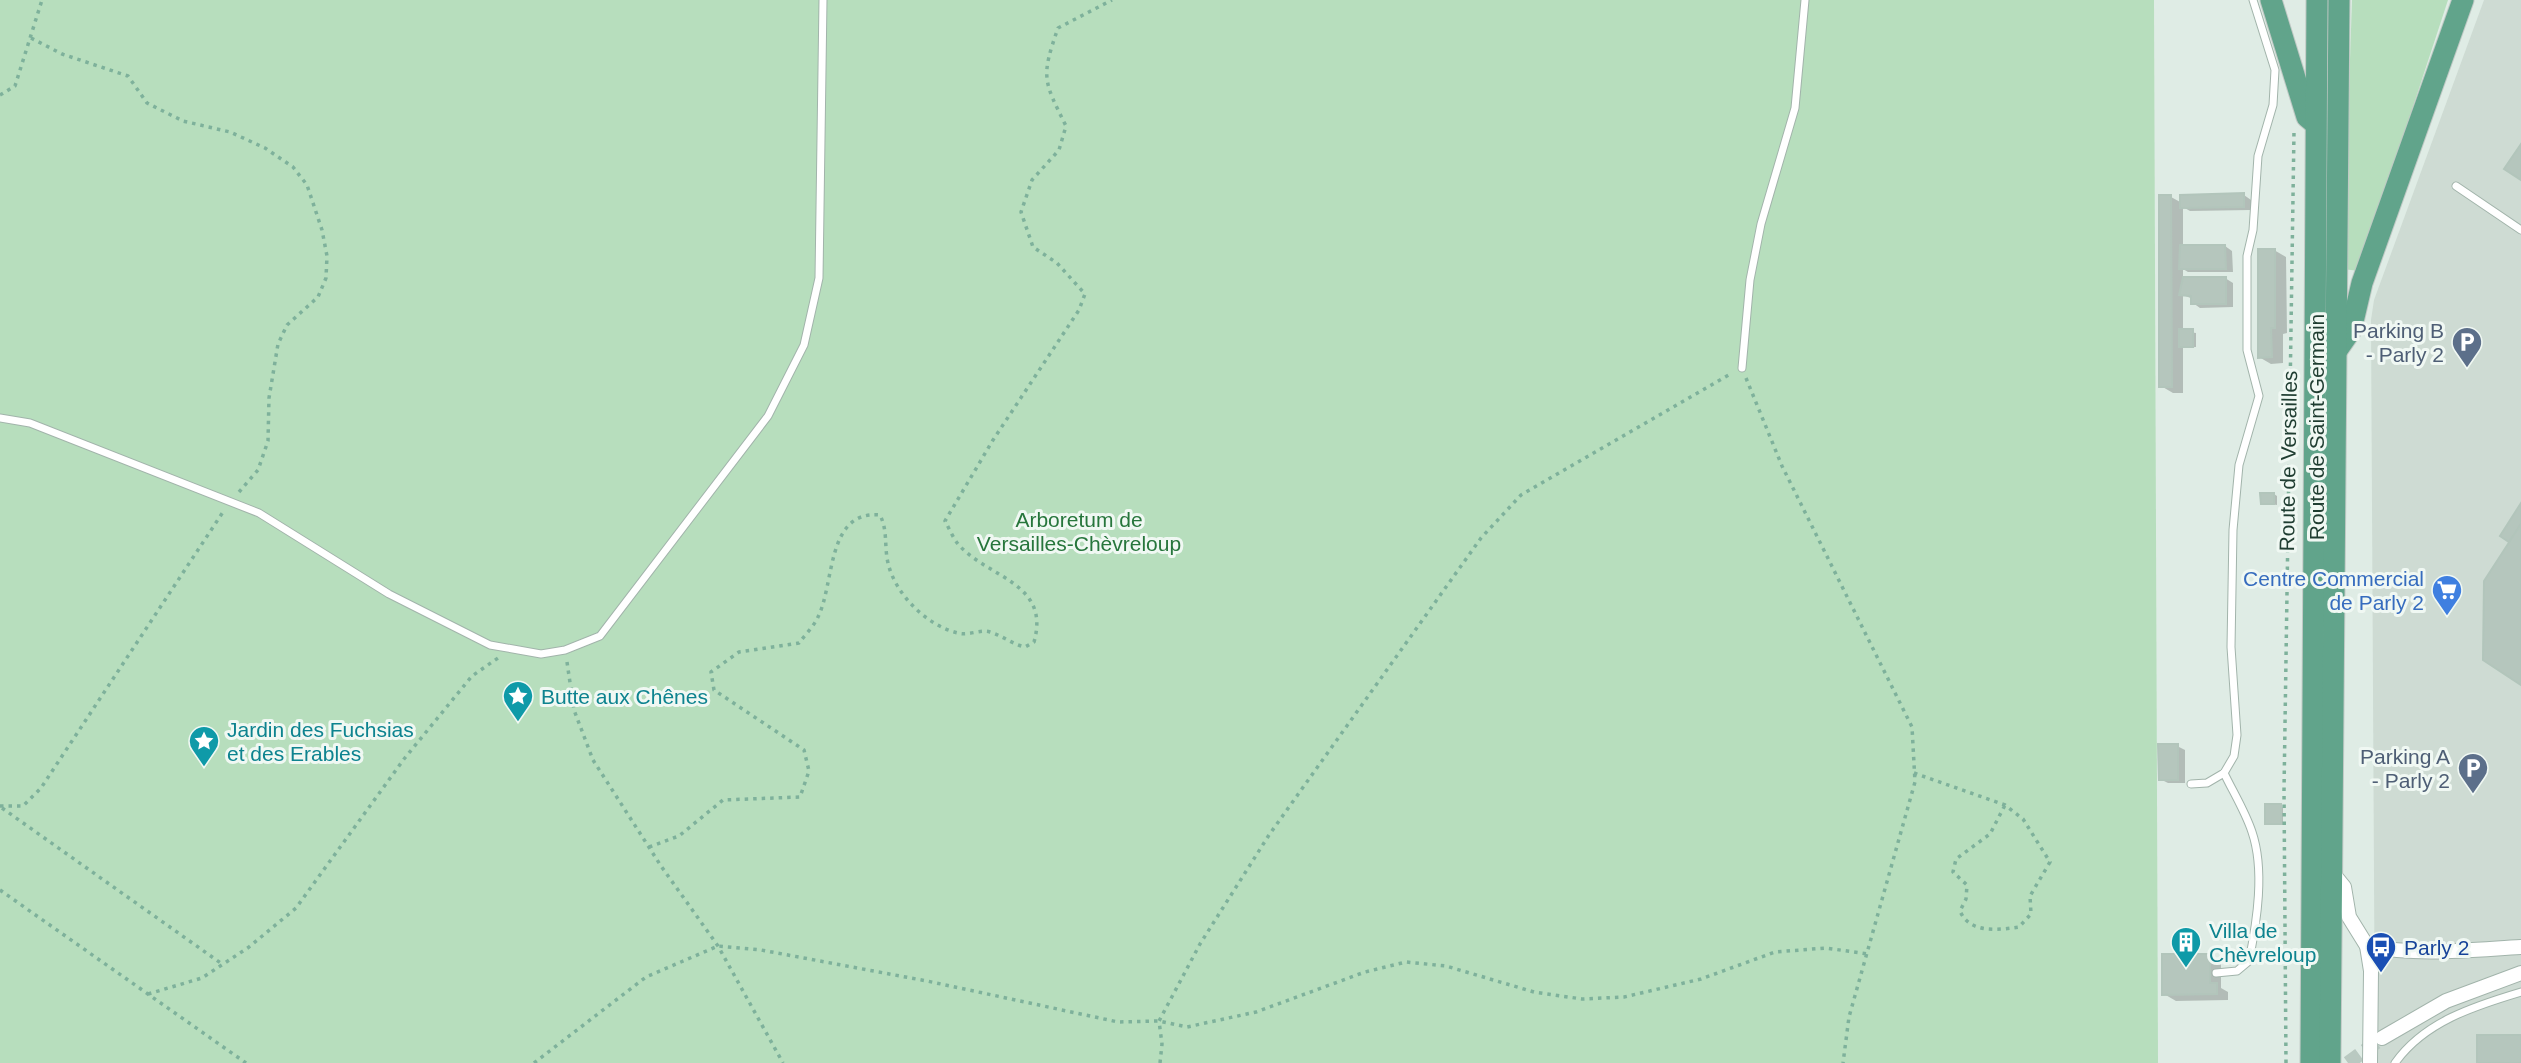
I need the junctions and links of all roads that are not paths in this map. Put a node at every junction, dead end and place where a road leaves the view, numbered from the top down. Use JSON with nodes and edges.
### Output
{"nodes":[{"id":1,"x":823,"y":0,"type":"edge"},
{"id":2,"x":1805,"y":0,"type":"edge"},
{"id":3,"x":2317,"y":0,"type":"edge"},
{"id":4,"x":2339,"y":0,"type":"edge"},
{"id":5,"x":2463,"y":0,"type":"edge"},
{"id":6,"x":2263,"y":2,"type":"edge"},
{"id":7,"x":2317,"y":126,"type":"junction"},
{"id":8,"x":2456,"y":186,"type":"dead end"},
{"id":9,"x":2521,"y":229,"type":"edge"},
{"id":10,"x":2335,"y":353,"type":"junction"},
{"id":11,"x":1742,"y":368,"type":"road end"},
{"id":12,"x":0,"y":418,"type":"edge"},
{"id":13,"x":2224,"y":773,"type":"junction"},
{"id":14,"x":2191,"y":784,"type":"dead end"},
{"id":15,"x":2332,"y":872,"type":"junction"},
{"id":16,"x":2367,"y":946,"type":"junction"},
{"id":17,"x":2521,"y":947,"type":"edge"},
{"id":18,"x":2216,"y":973,"type":"dead end"},
{"id":19,"x":2521,"y":973,"type":"edge"},
{"id":20,"x":2521,"y":992,"type":"edge"},
{"id":21,"x":2312,"y":1016,"type":"junction"},
{"id":22,"x":2382,"y":1038,"type":"tunnel mouth"},
{"id":23,"x":2300,"y":1063,"type":"edge"},
{"id":24,"x":2311,"y":1063,"type":"edge"},
{"id":25,"x":2330,"y":1063,"type":"edge"},
{"id":26,"x":2370,"y":1063,"type":"edge"},
{"id":27,"x":2395,"y":1063,"type":"edge"}],
"edges":[{"from":1,"to":12,"type":"lane"},
{"from":2,"to":11,"type":"lane"},
{"from":3,"to":7,"type":"main road","name":"Route de Saint-Germain"},
{"from":4,"to":10,"type":"main road","name":"Route de Saint-Germain"},
{"from":5,"to":10,"type":"main road"},
{"from":6,"to":7,"type":"main road"},
{"from":6,"to":13,"type":"lane"},
{"from":7,"to":21,"type":"main road","name":"Route de Saint-Germain"},
{"from":8,"to":9,"type":"lane"},
{"from":10,"to":15,"type":"main road","name":"Route de Saint-Germain"},
{"from":13,"to":14,"type":"lane"},
{"from":13,"to":18,"type":"lane"},
{"from":15,"to":16,"type":"street"},
{"from":15,"to":25,"type":"main road","name":"Route de Saint-Germain"},
{"from":16,"to":17,"type":"street"},
{"from":16,"to":26,"type":"street"},
{"from":19,"to":22,"type":"street"},
{"from":20,"to":27,"type":"lane"},
{"from":21,"to":23,"type":"lane"},
{"from":21,"to":24,"type":"main road","name":"Route de Saint-Germain"}]}
